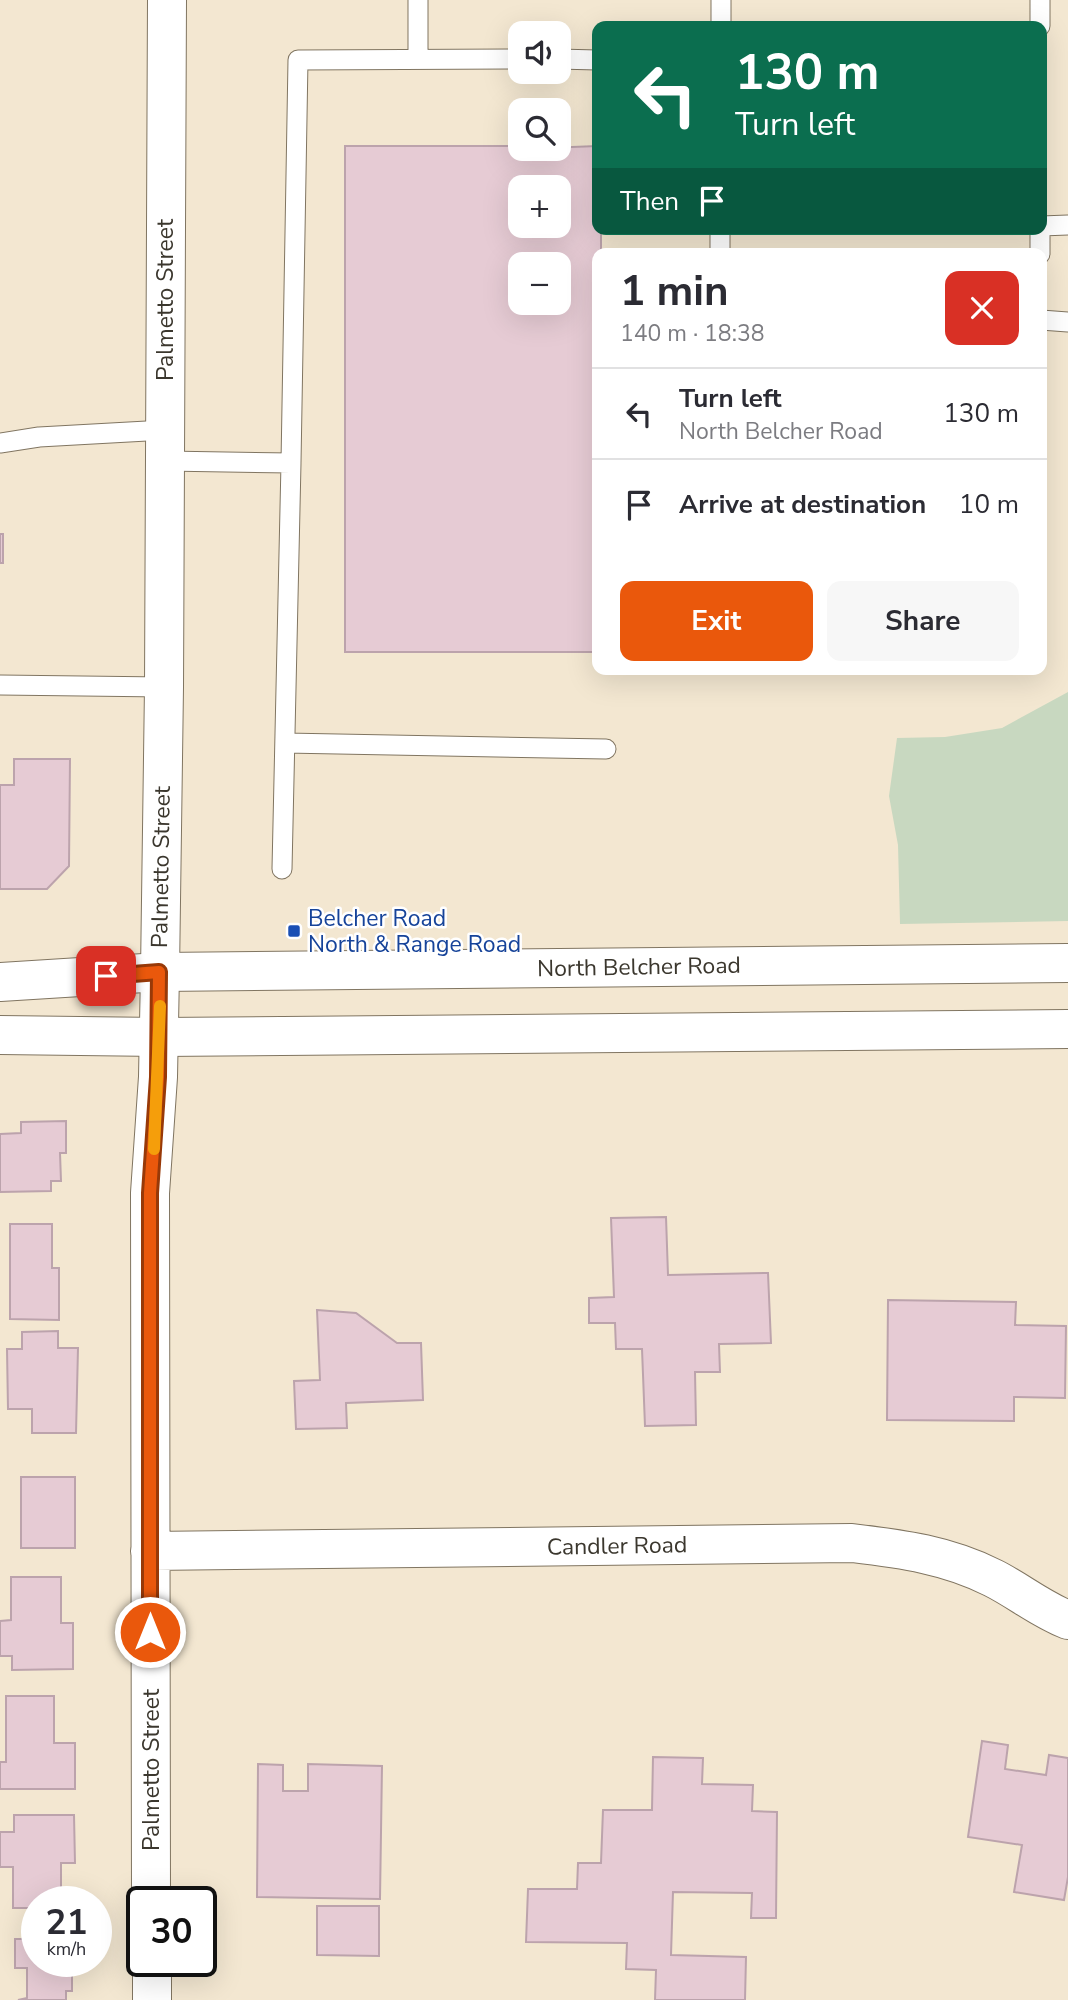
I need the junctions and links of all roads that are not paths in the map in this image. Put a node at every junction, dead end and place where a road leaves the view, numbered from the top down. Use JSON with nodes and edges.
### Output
{"nodes":[{"id":1,"x":167,"y":0,"type":"edge"},
{"id":2,"x":418,"y":0,"type":"edge"},
{"id":3,"x":721,"y":0,"type":"edge"},
{"id":4,"x":1040,"y":0,"type":"edge"},
{"id":5,"x":721,"y":21,"type":"edge"},
{"id":6,"x":1040,"y":21,"type":"edge"},
{"id":7,"x":418,"y":58,"type":"junction"},
{"id":8,"x":508,"y":59,"type":"edge"},
{"id":9,"x":571,"y":59,"type":"edge"},
{"id":10,"x":592,"y":60,"type":"edge"},
{"id":11,"x":1068,"y":225,"type":"edge"},
{"id":12,"x":1047,"y":227,"type":"edge"},
{"id":13,"x":1047,"y":320,"type":"edge"},
{"id":14,"x":1068,"y":322,"type":"edge"},
{"id":15,"x":0,"y":443,"type":"edge"},
{"id":16,"x":165,"y":446,"type":"junction"},
{"id":17,"x":291,"y":463,"type":"junction"},
{"id":18,"x":0,"y":685,"type":"edge"},
{"id":19,"x":164,"y":687,"type":"junction"},
{"id":20,"x":285,"y":743,"type":"junction"},
{"id":21,"x":606,"y":749,"type":"dead end"},
{"id":22,"x":282,"y":870,"type":"dead end"},
{"id":23,"x":1068,"y":963,"type":"edge"},
{"id":24,"x":159,"y":972,"type":"junction"},
{"id":25,"x":0,"y":982,"type":"edge"},
{"id":26,"x":1068,"y":1029,"type":"edge"},
{"id":27,"x":0,"y":1035,"type":"edge"},
{"id":28,"x":160,"y":1037,"type":"junction"},
{"id":29,"x":150,"y":1551,"type":"junction"},
{"id":30,"x":1068,"y":1620,"type":"edge"},
{"id":31,"x":151,"y":1886,"type":"edge"},
{"id":32,"x":152,"y":1977,"type":"edge"},
{"id":33,"x":152,"y":2000,"type":"edge"}],
"edges":[{"from":1,"to":16,"type":"street","name":"Palmetto Street"},
{"from":2,"to":7,"type":"lane"},
{"from":3,"to":5,"type":"lane"},
{"from":4,"to":6,"type":"lane"},
{"from":7,"to":8,"type":"lane"},
{"from":7,"to":17,"type":"lane"},
{"from":9,"to":10,"type":"lane"},
{"from":11,"to":12,"type":"lane"},
{"from":13,"to":14,"type":"lane"},
{"from":15,"to":16,"type":"lane"},
{"from":16,"to":17,"type":"lane"},
{"from":16,"to":19,"type":"street","name":"Palmetto Street"},
{"from":17,"to":20,"type":"lane"},
{"from":18,"to":19,"type":"lane"},
{"from":19,"to":24,"type":"street","name":"Palmetto Street"},
{"from":20,"to":21,"type":"lane"},
{"from":20,"to":22,"type":"lane"},
{"from":23,"to":24,"type":"street","name":"North Belcher Road"},
{"from":24,"to":25,"type":"street","name":"North Belcher Road"},
{"from":24,"to":28,"type":"street","name":"Palmetto Street"},
{"from":26,"to":28,"type":"street"},
{"from":27,"to":28,"type":"street"},
{"from":28,"to":29,"type":"street","name":"Palmetto Street"},
{"from":29,"to":30,"type":"street","name":"Candler Road"},
{"from":29,"to":31,"type":"street","name":"Palmetto Street"},
{"from":32,"to":33,"type":"street"}]}
